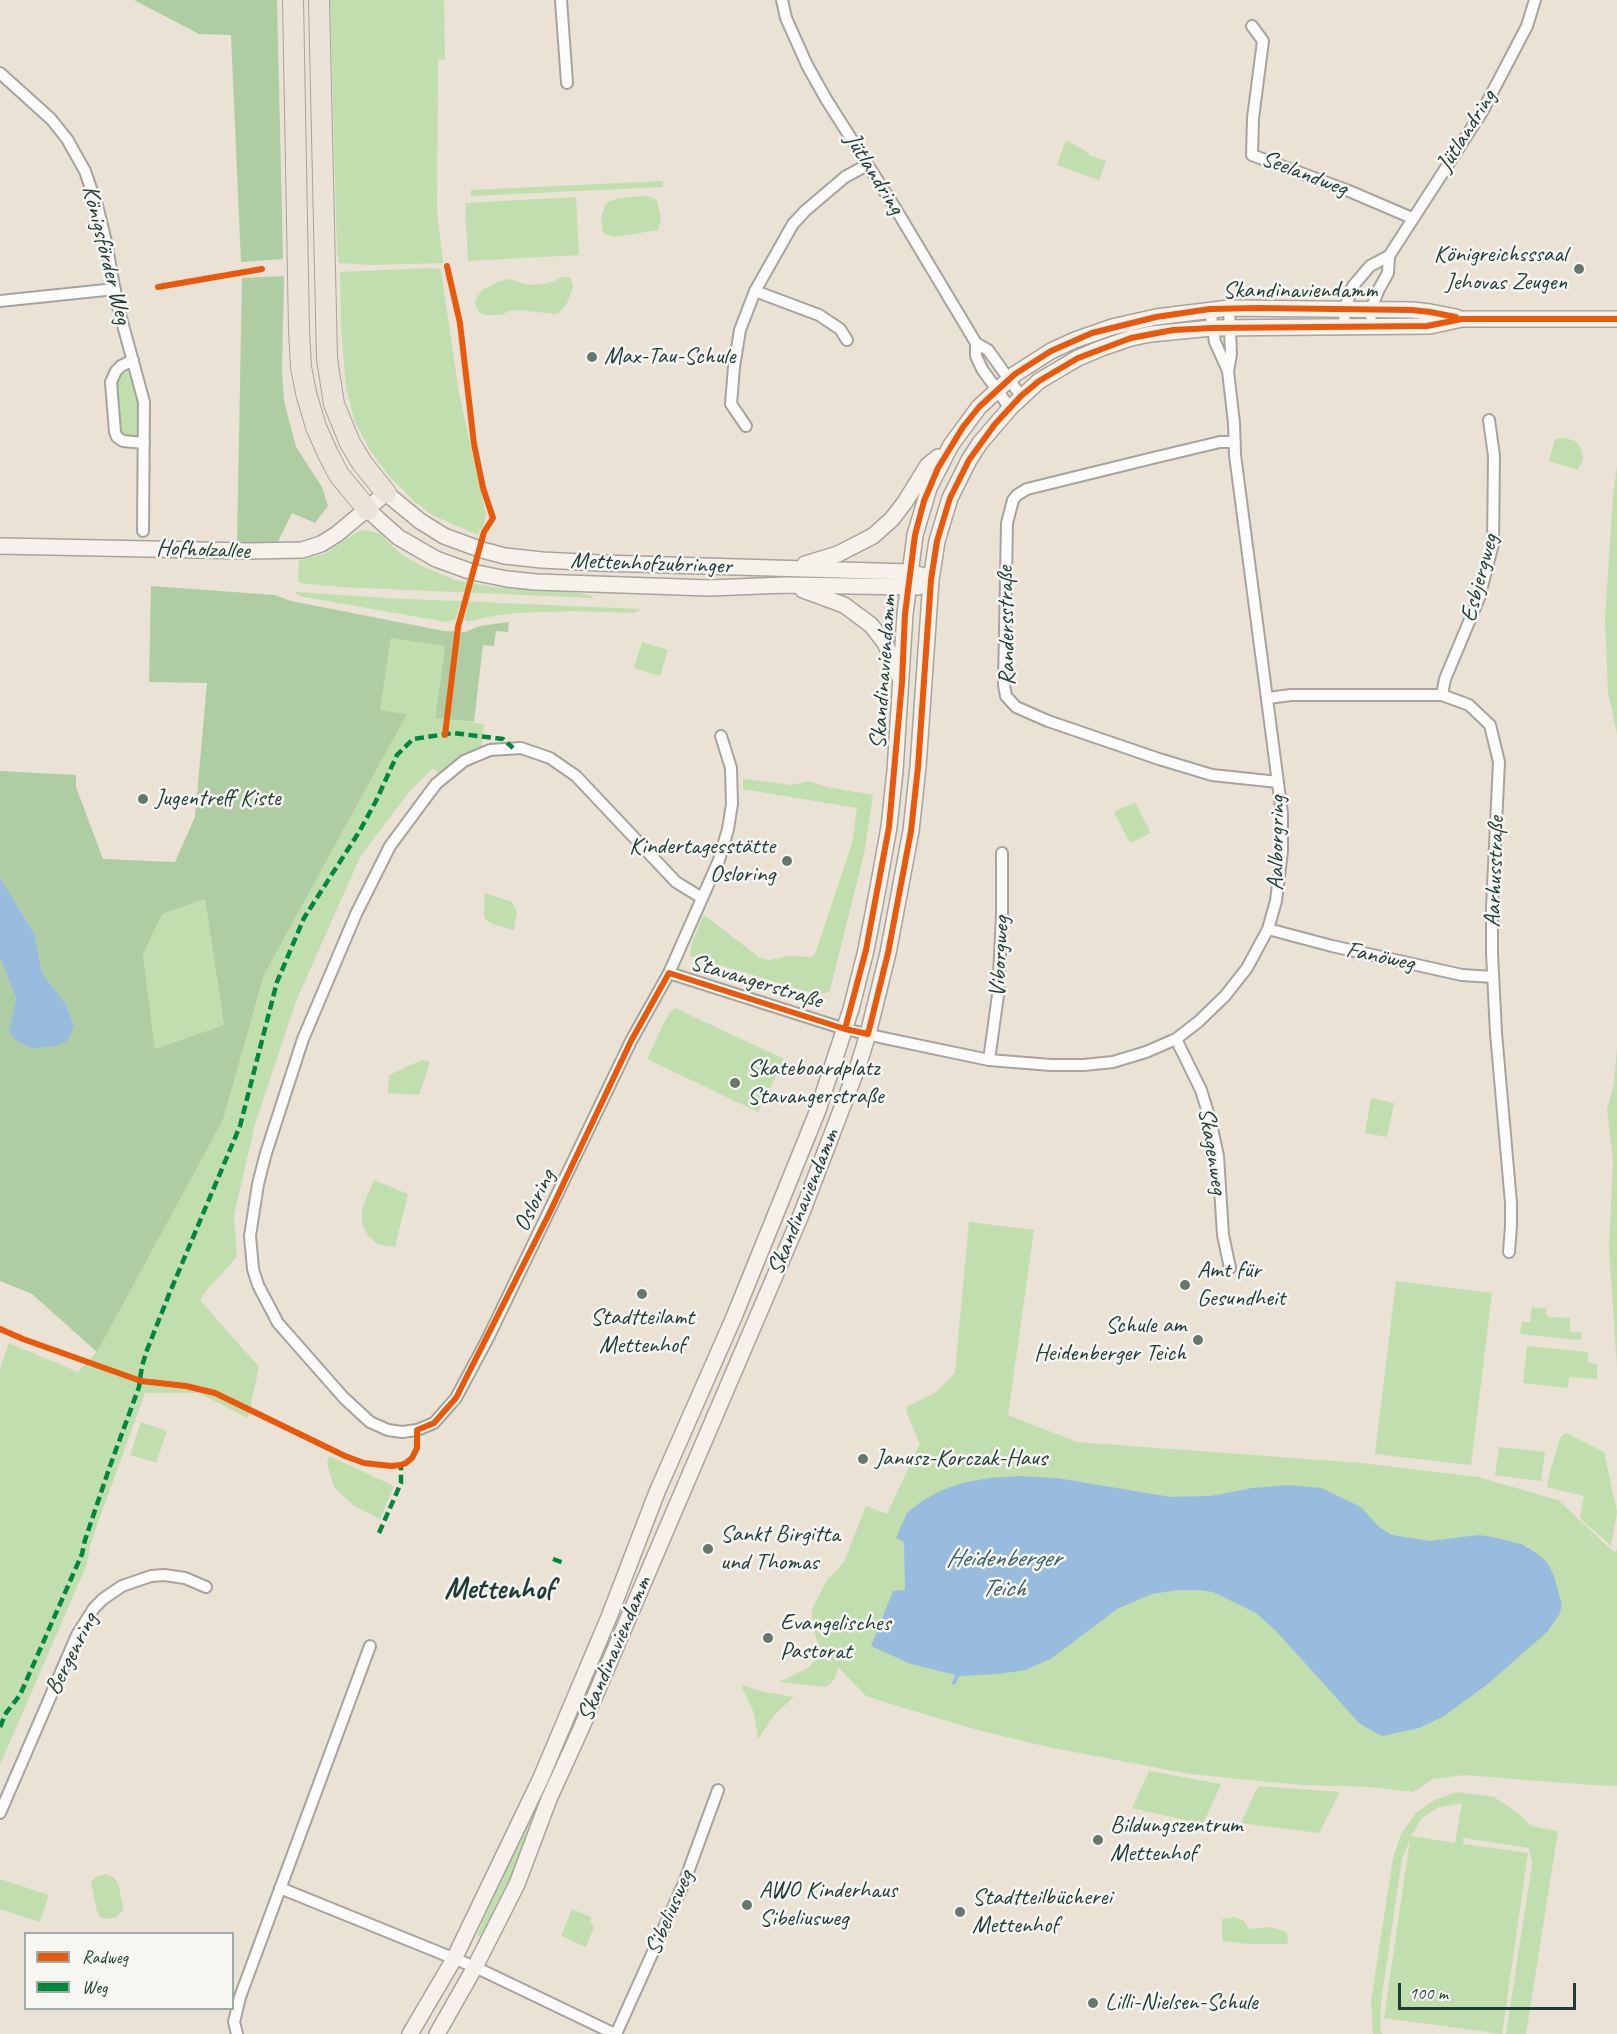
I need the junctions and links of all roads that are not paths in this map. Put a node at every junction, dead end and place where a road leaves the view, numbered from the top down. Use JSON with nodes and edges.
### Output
{"nodes":[{"id":1,"x":293,"y":0,"type":"edge"},
{"id":2,"x":319,"y":0,"type":"edge"},
{"id":3,"x":561,"y":0,"type":"edge"},
{"id":4,"x":782,"y":0,"type":"edge"},
{"id":5,"x":1535,"y":0,"type":"edge"},
{"id":6,"x":1252,"y":26,"type":"dead end"},
{"id":7,"x":0,"y":73,"type":"edge"},
{"id":8,"x":567,"y":83,"type":"dead end"},
{"id":9,"x":867,"y":165,"type":"junction"},
{"id":10,"x":1412,"y":218,"type":"junction"},
{"id":11,"x":1389,"y":256,"type":"junction"},
{"id":12,"x":115,"y":289,"type":"junction"},
{"id":13,"x":754,"y":291,"type":"junction"},
{"id":14,"x":0,"y":301,"type":"edge"},
{"id":15,"x":1229,"y":308,"type":"junction"},
{"id":16,"x":1345,"y":308,"type":"junction"},
{"id":17,"x":1210,"y":309,"type":"junction"},
{"id":18,"x":1371,"y":309,"type":"junction"},
{"id":19,"x":1462,"y":319,"type":"junction"},
{"id":20,"x":1617,"y":319,"type":"edge"},
{"id":21,"x":1344,"y":326,"type":"junction"},
{"id":22,"x":1371,"y":326,"type":"junction"},
{"id":23,"x":1230,"y":327,"type":"junction"},
{"id":24,"x":1212,"y":328,"type":"junction"},
{"id":25,"x":847,"y":340,"type":"dead end"},
{"id":26,"x":133,"y":360,"type":"junction"},
{"id":27,"x":1228,"y":371,"type":"junction"},
{"id":28,"x":1002,"y":385,"type":"junction"},
{"id":29,"x":1021,"y":396,"type":"junction"},
{"id":30,"x":1010,"y":408,"type":"junction"},
{"id":31,"x":1489,"y":420,"type":"dead end"},
{"id":32,"x":746,"y":426,"type":"dead end"},
{"id":33,"x":1235,"y":442,"type":"junction"},
{"id":34,"x":144,"y":443,"type":"junction"},
{"id":35,"x":951,"y":445,"type":"junction"},
{"id":36,"x":387,"y":493,"type":"junction"},
{"id":37,"x":368,"y":510,"type":"junction"},
{"id":38,"x":142,"y":531,"type":"dead end"},
{"id":39,"x":0,"y":546,"type":"edge"},
{"id":40,"x":788,"y":568,"type":"junction"},
{"id":41,"x":909,"y":580,"type":"junction"},
{"id":42,"x":931,"y":582,"type":"junction"},
{"id":43,"x":786,"y":585,"type":"junction"},
{"id":44,"x":902,"y":682,"type":"junction"},
{"id":45,"x":1442,"y":694,"type":"junction"},
{"id":46,"x":1268,"y":698,"type":"junction"},
{"id":47,"x":721,"y":736,"type":"dead end"},
{"id":48,"x":1278,"y":782,"type":"junction"},
{"id":49,"x":1002,"y":853,"type":"dead end"},
{"id":50,"x":702,"y":898,"type":"junction"},
{"id":51,"x":1268,"y":929,"type":"junction"},
{"id":52,"x":669,"y":973,"type":"junction"},
{"id":53,"x":1493,"y":976,"type":"junction"},
{"id":54,"x":845,"y":1029,"type":"junction"},
{"id":55,"x":868,"y":1034,"type":"junction"},
{"id":56,"x":1176,"y":1039,"type":"junction"},
{"id":57,"x":989,"y":1060,"type":"junction"},
{"id":58,"x":1509,"y":1252,"type":"dead end"},
{"id":59,"x":1230,"y":1268,"type":"dead end"},
{"id":60,"x":206,"y":1587,"type":"dead end"},
{"id":61,"x":370,"y":1646,"type":"dead end"},
{"id":62,"x":718,"y":1790,"type":"dead end"},
{"id":63,"x":0,"y":1812,"type":"edge"},
{"id":64,"x":280,"y":1888,"type":"junction"},
{"id":65,"x":454,"y":1959,"type":"junction"},
{"id":66,"x":475,"y":1967,"type":"junction"},
{"id":67,"x":237,"y":2034,"type":"edge"},
{"id":68,"x":410,"y":2034,"type":"edge"},
{"id":69,"x":437,"y":2034,"type":"edge"},
{"id":70,"x":616,"y":2034,"type":"edge"}],
"edges":[{"from":1,"to":37,"type":"highway"},
{"from":2,"to":36,"type":"highway"},
{"from":3,"to":8,"type":"street"},
{"from":4,"to":9,"type":"street","name":"Jütlandring"},
{"from":5,"to":10,"type":"street","name":"Jütlandring"},
{"from":6,"to":10,"type":"street","name":"Seelandweg"},
{"from":7,"to":12,"type":"street","name":"Königsförder Weg"},
{"from":9,"to":13,"type":"street"},
{"from":9,"to":28,"type":"street","name":"Jütlandring"},
{"from":10,"to":11,"type":"street","name":"Jütlandring"},
{"from":11,"to":16,"type":"street","name":"Jütlandring"},
{"from":11,"to":18,"type":"street","name":"Jütlandring"},
{"from":12,"to":14,"type":"street"},
{"from":12,"to":26,"type":"street","name":"Königsförder Weg"},
{"from":13,"to":25,"type":"street"},
{"from":13,"to":32,"type":"street"},
{"from":15,"to":16,"type":"main road","name":"Skandinaviendamm"},
{"from":15,"to":17,"type":"main road","name":"Skandinaviendamm"},
{"from":15,"to":23,"type":"street","name":"Aalborgring"},
{"from":16,"to":18,"type":"main road","name":"Skandinaviendamm"},
{"from":16,"to":21,"type":"street","name":"Jütlandring"},
{"from":17,"to":24,"type":"street","name":"Aalborgring"},
{"from":17,"to":28,"type":"main road","name":"Skandinaviendamm"},
{"from":18,"to":19,"type":"main road","name":"Skandinaviendamm"},
{"from":18,"to":22,"type":"street","name":"Jütlandring"},
{"from":19,"to":20,"type":"main road","name":"Skandinaviendamm"},
{"from":19,"to":22,"type":"main road","name":"Skandinaviendamm"},
{"from":21,"to":22,"type":"main road","name":"Skandinaviendamm"},
{"from":21,"to":23,"type":"main road","name":"Skandinaviendamm"},
{"from":23,"to":24,"type":"main road","name":"Skandinaviendamm"},
{"from":23,"to":27,"type":"street","name":"Aalborgring"},
{"from":24,"to":27,"type":"street","name":"Aalborgring"},
{"from":24,"to":29,"type":"main road","name":"Skandinaviendamm"},
{"from":26,"to":34,"type":"street","name":"Königsförder Weg"},
{"from":26,"to":34,"type":"street"},
{"from":27,"to":33,"type":"street","name":"Aalborgring"},
{"from":28,"to":29,"type":"street","name":"Jütlandring"},
{"from":28,"to":30,"type":"street","name":"Jütlandring"},
{"from":28,"to":35,"type":"main road","name":"Skandinaviendamm"},
{"from":29,"to":30,"type":"main road","name":"Skandinaviendamm"},
{"from":30,"to":42,"type":"main road","name":"Skandinaviendamm"},
{"from":31,"to":45,"type":"street","name":"Esbjergweg"},
{"from":33,"to":46,"type":"street","name":"Aalborgring"},
{"from":33,"to":48,"type":"street","name":"Randersstraße"},
{"from":34,"to":38,"type":"street","name":"Königsförder Weg"},
{"from":35,"to":40,"type":"main road"},
{"from":35,"to":41,"type":"main road","name":"Skandinaviendamm"},
{"from":36,"to":37,"type":"main road","name":"Hofholzallee"},
{"from":36,"to":40,"type":"main road","name":"Mettenhofzubringer"},
{"from":37,"to":39,"type":"main road","name":"Hofholzallee"},
{"from":37,"to":43,"type":"main road","name":"Mettenhofzubringer"},
{"from":40,"to":41,"type":"main road","name":"Mettenhofzubringer"},
{"from":41,"to":42,"type":"main road","name":"Mettenhofzubringer"},
{"from":41,"to":43,"type":"main road","name":"Mettenhofzubringer"},
{"from":41,"to":44,"type":"main road","name":"Skandinaviendamm"},
{"from":42,"to":55,"type":"main road","name":"Skandinaviendamm"},
{"from":43,"to":44,"type":"main road","name":"Skandinaviendamm"},
{"from":44,"to":54,"type":"main road","name":"Skandinaviendamm"},
{"from":45,"to":46,"type":"street","name":"Aarhusstraße"},
{"from":45,"to":53,"type":"street","name":"Aarhusstraße"},
{"from":46,"to":48,"type":"street","name":"Aalborgring"},
{"from":47,"to":50,"type":"street","name":"Osloring"},
{"from":48,"to":51,"type":"street","name":"Aalborgring"},
{"from":49,"to":57,"type":"street","name":"Viborgweg"},
{"from":50,"to":52,"type":"street","name":"Osloring"},
{"from":50,"to":52,"type":"street","name":"Osloring"},
{"from":51,"to":53,"type":"street","name":"Fanöweg"},
{"from":51,"to":56,"type":"street","name":"Aalborgring"},
{"from":52,"to":54,"type":"street","name":"Stavangerstraße"},
{"from":53,"to":58,"type":"street","name":"Aarhusstraße"},
{"from":54,"to":55,"type":"street","name":"Stavangerstraße"},
{"from":54,"to":65,"type":"main road","name":"Skandinaviendamm"},
{"from":55,"to":57,"type":"street","name":"Aalborgring"},
{"from":55,"to":66,"type":"main road","name":"Skandinaviendamm"},
{"from":56,"to":57,"type":"street","name":"Aalborgring"},
{"from":56,"to":59,"type":"street","name":"Skagenweg"},
{"from":60,"to":63,"type":"street","name":"Bergenring"},
{"from":61,"to":64,"type":"street"},
{"from":62,"to":70,"type":"street","name":"Sibeliusweg"},
{"from":64,"to":65,"type":"street"},
{"from":64,"to":67,"type":"street"},
{"from":65,"to":66,"type":"street"},
{"from":65,"to":68,"type":"main road","name":"Skandinaviendamm"},
{"from":66,"to":69,"type":"main road","name":"Skandinaviendamm"},
{"from":66,"to":70,"type":"street"}]}
